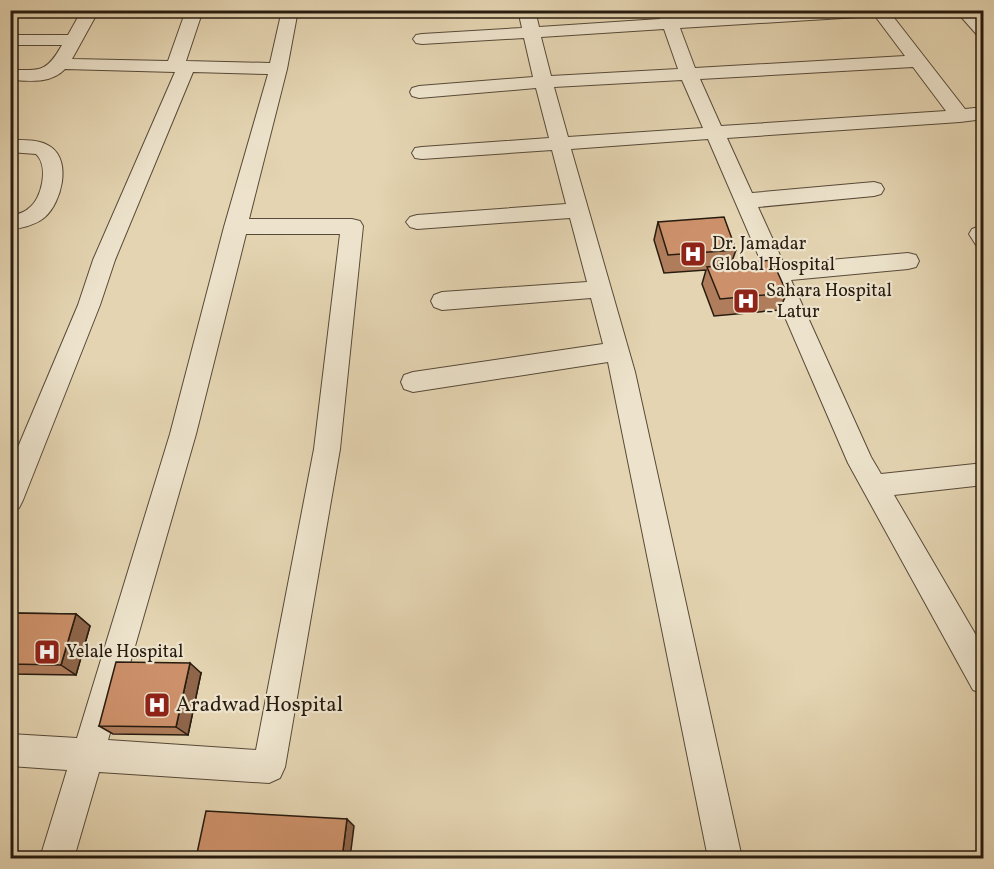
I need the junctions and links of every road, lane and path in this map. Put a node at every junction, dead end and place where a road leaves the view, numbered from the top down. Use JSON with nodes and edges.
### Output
{"nodes":[{"id":1,"x":91,"y":10,"type":"edge"},
{"id":2,"x":195,"y":10,"type":"edge"},
{"id":3,"x":290,"y":10,"type":"edge"},
{"id":4,"x":963,"y":10,"type":"edge"},
{"id":5,"x":879,"y":11,"type":"edge"},
{"id":6,"x":667,"y":17,"type":"edge"},
{"id":7,"x":528,"y":21,"type":"edge"},
{"id":8,"x":984,"y":32,"type":"edge"},
{"id":9,"x":422,"y":39,"type":"dead end"},
{"id":10,"x":10,"y":40,"type":"edge"},
{"id":11,"x":74,"y":40,"type":"junction"},
{"id":12,"x":918,"y":61,"type":"junction"},
{"id":13,"x":60,"y":64,"type":"junction"},
{"id":14,"x":181,"y":66,"type":"junction"},
{"id":15,"x":278,"y":69,"type":"junction"},
{"id":16,"x":10,"y":75,"type":"edge"},
{"id":17,"x":688,"y":75,"type":"junction"},
{"id":18,"x":543,"y":82,"type":"junction"},
{"id":19,"x":419,"y":92,"type":"dead end"},
{"id":20,"x":984,"y":113,"type":"edge"},
{"id":21,"x":960,"y":116,"type":"junction"},
{"id":22,"x":714,"y":131,"type":"junction"},
{"id":23,"x":559,"y":142,"type":"junction"},
{"id":24,"x":10,"y":146,"type":"edge"},
{"id":25,"x":422,"y":153,"type":"dead end"},
{"id":26,"x":874,"y":189,"type":"dead end"},
{"id":27,"x":744,"y":201,"type":"junction"},
{"id":28,"x":578,"y":210,"type":"junction"},
{"id":29,"x":417,"y":222,"type":"dead end"},
{"id":30,"x":10,"y":224,"type":"edge"},
{"id":31,"x":235,"y":227,"type":"junction"},
{"id":32,"x":984,"y":233,"type":"edge"},
{"id":33,"x":984,"y":240,"type":"edge"},
{"id":34,"x":908,"y":261,"type":"dead end"},
{"id":35,"x":776,"y":273,"type":"junction"},
{"id":36,"x":600,"y":289,"type":"junction"},
{"id":37,"x":442,"y":301,"type":"dead end"},
{"id":38,"x":617,"y":351,"type":"junction"},
{"id":39,"x":413,"y":382,"type":"dead end"},
{"id":40,"x":984,"y":474,"type":"edge"},
{"id":41,"x":874,"y":486,"type":"junction"},
{"id":42,"x":10,"y":500,"type":"edge"},
{"id":43,"x":984,"y":679,"type":"edge"},
{"id":44,"x":10,"y":750,"type":"edge"},
{"id":45,"x":88,"y":755,"type":"junction"},
{"id":46,"x":57,"y":858,"type":"edge"},
{"id":47,"x":725,"y":858,"type":"edge"}],
"edges":[{"from":1,"to":11,"type":"street"},
{"from":2,"to":14,"type":"street"},
{"from":3,"to":15,"type":"street"},
{"from":4,"to":8,"type":"street"},
{"from":5,"to":6,"type":"street"},
{"from":5,"to":12,"type":"street"},
{"from":6,"to":7,"type":"street"},
{"from":6,"to":17,"type":"street"},
{"from":7,"to":9,"type":"street"},
{"from":7,"to":18,"type":"street"},
{"from":10,"to":11,"type":"street"},
{"from":11,"to":13,"type":"street"},
{"from":12,"to":17,"type":"street"},
{"from":12,"to":21,"type":"street"},
{"from":13,"to":14,"type":"street"},
{"from":13,"to":16,"type":"street"},
{"from":14,"to":15,"type":"street"},
{"from":14,"to":42,"type":"street"},
{"from":15,"to":31,"type":"street"},
{"from":17,"to":18,"type":"street"},
{"from":17,"to":22,"type":"street"},
{"from":18,"to":19,"type":"street"},
{"from":18,"to":23,"type":"street"},
{"from":20,"to":21,"type":"street"},
{"from":21,"to":22,"type":"street"},
{"from":22,"to":23,"type":"street"},
{"from":22,"to":27,"type":"street"},
{"from":23,"to":25,"type":"street"},
{"from":23,"to":28,"type":"street"},
{"from":24,"to":30,"type":"street"},
{"from":26,"to":27,"type":"street"},
{"from":27,"to":35,"type":"street"},
{"from":28,"to":29,"type":"street"},
{"from":28,"to":36,"type":"street"},
{"from":31,"to":45,"type":"street"},
{"from":31,"to":45,"type":"street"},
{"from":32,"to":33,"type":"street"},
{"from":34,"to":35,"type":"street"},
{"from":35,"to":41,"type":"street"},
{"from":36,"to":37,"type":"street"},
{"from":36,"to":38,"type":"street"},
{"from":38,"to":39,"type":"street"},
{"from":38,"to":47,"type":"street"},
{"from":40,"to":41,"type":"street"},
{"from":41,"to":43,"type":"street"},
{"from":44,"to":45,"type":"street"},
{"from":45,"to":46,"type":"street"}]}
